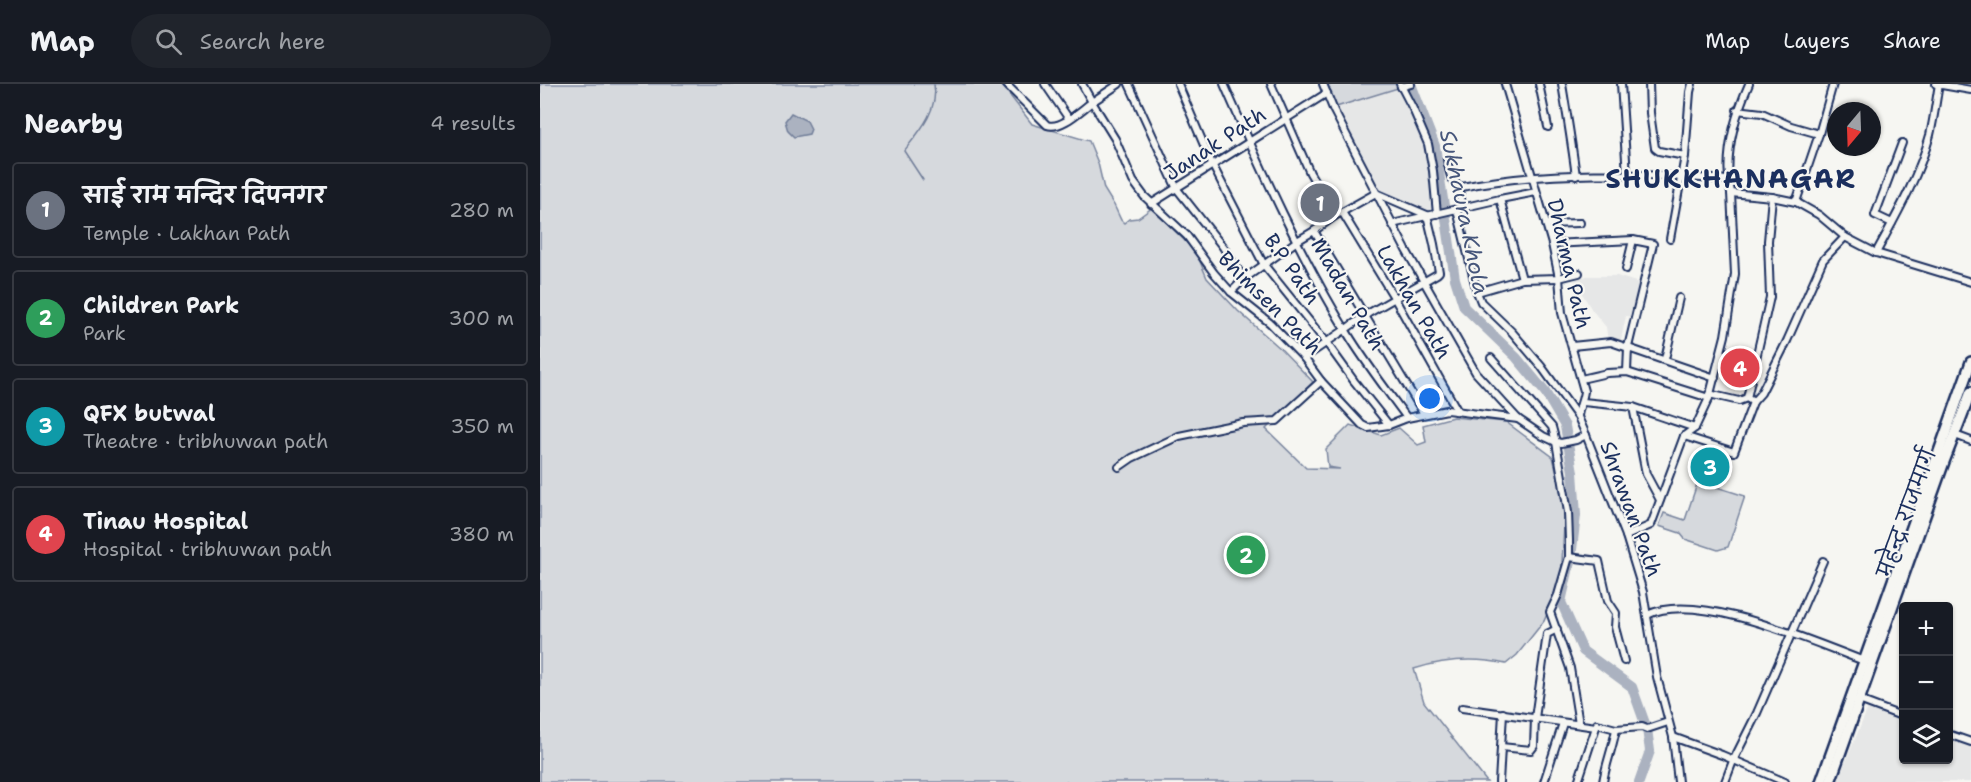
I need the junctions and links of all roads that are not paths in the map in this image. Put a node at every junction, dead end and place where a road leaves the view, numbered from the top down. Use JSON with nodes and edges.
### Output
{"nodes":[{"id":1,"x":1006,"y":84,"type":"edge"},
{"id":2,"x":1045,"y":84,"type":"edge"},
{"id":3,"x":1082,"y":84,"type":"edge"},
{"id":4,"x":1119,"y":84,"type":"edge"},
{"id":5,"x":1130,"y":84,"type":"edge"},
{"id":6,"x":1178,"y":84,"type":"edge"},
{"id":7,"x":1224,"y":84,"type":"edge"},
{"id":8,"x":1271,"y":84,"type":"edge"},
{"id":9,"x":1323,"y":84,"type":"edge"},
{"id":10,"x":1505,"y":84,"type":"edge"},
{"id":11,"x":1539,"y":84,"type":"edge"},
{"id":12,"x":1562,"y":84,"type":"edge"},
{"id":13,"x":1621,"y":84,"type":"edge"},
{"id":14,"x":1649,"y":84,"type":"edge"},
{"id":15,"x":1692,"y":84,"type":"edge"},
{"id":16,"x":1749,"y":84,"type":"edge"},
{"id":17,"x":1833,"y":84,"type":"edge"},
{"id":18,"x":1937,"y":84,"type":"edge"},
{"id":19,"x":1404,"y":85,"type":"edge"},
{"id":20,"x":1971,"y":90,"type":"edge"},
{"id":21,"x":1327,"y":93,"type":"junction"},
{"id":22,"x":1092,"y":102,"type":"junction"},
{"id":23,"x":1737,"y":110,"type":"junction"},
{"id":24,"x":1069,"y":118,"type":"junction"},
{"id":25,"x":1286,"y":118,"type":"junction"},
{"id":26,"x":1548,"y":127,"type":"dead end"},
{"id":27,"x":1819,"y":134,"type":"junction"},
{"id":28,"x":1250,"y":142,"type":"junction"},
{"id":29,"x":1902,"y":142,"type":"dead end"},
{"id":30,"x":1685,"y":156,"type":"junction"},
{"id":31,"x":1447,"y":159,"type":"dead end"},
{"id":32,"x":1212,"y":165,"type":"junction"},
{"id":33,"x":1627,"y":175,"type":"junction"},
{"id":34,"x":1575,"y":176,"type":"junction"},
{"id":35,"x":1681,"y":176,"type":"junction"},
{"id":36,"x":1532,"y":178,"type":"junction"},
{"id":37,"x":1728,"y":180,"type":"junction"},
{"id":38,"x":1459,"y":187,"type":"junction"},
{"id":39,"x":1177,"y":189,"type":"junction"},
{"id":40,"x":1376,"y":192,"type":"junction"},
{"id":41,"x":1536,"y":192,"type":"junction"},
{"id":42,"x":1731,"y":193,"type":"junction"},
{"id":43,"x":1772,"y":197,"type":"junction"},
{"id":44,"x":1500,"y":198,"type":"junction"},
{"id":45,"x":1796,"y":202,"type":"junction"},
{"id":46,"x":1151,"y":204,"type":"junction"},
{"id":47,"x":1457,"y":210,"type":"junction"},
{"id":48,"x":1342,"y":212,"type":"junction"},
{"id":49,"x":1437,"y":214,"type":"junction"},
{"id":50,"x":1427,"y":215,"type":"junction"},
{"id":51,"x":1335,"y":216,"type":"junction"},
{"id":52,"x":1581,"y":223,"type":"dead end"},
{"id":53,"x":1892,"y":223,"type":"junction"},
{"id":54,"x":1392,"y":224,"type":"junction"},
{"id":55,"x":1546,"y":224,"type":"junction"},
{"id":56,"x":1314,"y":231,"type":"junction"},
{"id":57,"x":1845,"y":237,"type":"junction"},
{"id":58,"x":1671,"y":238,"type":"dead end"},
{"id":59,"x":1633,"y":240,"type":"junction"},
{"id":60,"x":1298,"y":241,"type":"junction"},
{"id":61,"x":1552,"y":244,"type":"junction"},
{"id":62,"x":1876,"y":253,"type":"junction"},
{"id":63,"x":1264,"y":265,"type":"junction"},
{"id":64,"x":1626,"y":269,"type":"dead end"},
{"id":65,"x":1579,"y":273,"type":"dead end"},
{"id":66,"x":1560,"y":278,"type":"junction"},
{"id":67,"x":1244,"y":279,"type":"junction"},
{"id":68,"x":1522,"y":279,"type":"junction"},
{"id":69,"x":1424,"y":280,"type":"junction"},
{"id":70,"x":1971,"y":282,"type":"edge"},
{"id":71,"x":1231,"y":292,"type":"junction"},
{"id":72,"x":1477,"y":292,"type":"junction"},
{"id":73,"x":1679,"y":298,"type":"dead end"},
{"id":74,"x":1395,"y":299,"type":"junction"},
{"id":75,"x":1364,"y":316,"type":"junction"},
{"id":76,"x":1346,"y":329,"type":"junction"},
{"id":77,"x":1326,"y":342,"type":"junction"},
{"id":78,"x":1572,"y":346,"type":"junction"},
{"id":79,"x":1628,"y":347,"type":"junction"},
{"id":80,"x":1304,"y":358,"type":"junction"},
{"id":81,"x":1491,"y":358,"type":"dead end"},
{"id":82,"x":1665,"y":359,"type":"junction"},
{"id":83,"x":1971,"y":362,"type":"edge"},
{"id":84,"x":1627,"y":372,"type":"junction"},
{"id":85,"x":1715,"y":378,"type":"junction"},
{"id":86,"x":1581,"y":379,"type":"junction"},
{"id":87,"x":1321,"y":381,"type":"junction"},
{"id":88,"x":1971,"y":392,"type":"edge"},
{"id":89,"x":1709,"y":396,"type":"junction"},
{"id":90,"x":1750,"y":400,"type":"junction"},
{"id":91,"x":1583,"y":402,"type":"junction"},
{"id":92,"x":1633,"y":407,"type":"junction"},
{"id":93,"x":1457,"y":410,"type":"junction"},
{"id":94,"x":1424,"y":414,"type":"junction"},
{"id":95,"x":1967,"y":414,"type":"edge"},
{"id":96,"x":1578,"y":417,"type":"junction"},
{"id":97,"x":1407,"y":418,"type":"junction"},
{"id":98,"x":1518,"y":419,"type":"junction"},
{"id":99,"x":1389,"y":425,"type":"junction"},
{"id":100,"x":1695,"y":428,"type":"junction"},
{"id":101,"x":1586,"y":435,"type":"junction"},
{"id":102,"x":1955,"y":435,"type":"junction"},
{"id":103,"x":1684,"y":436,"type":"junction"},
{"id":104,"x":1971,"y":441,"type":"edge"},
{"id":105,"x":1559,"y":442,"type":"junction"},
{"id":106,"x":1119,"y":467,"type":"dead end"},
{"id":107,"x":1660,"y":500,"type":"junction"},
{"id":108,"x":1626,"y":536,"type":"junction"},
{"id":109,"x":1569,"y":557,"type":"junction"},
{"id":110,"x":1823,"y":561,"type":"dead end"},
{"id":111,"x":1647,"y":615,"type":"junction"},
{"id":112,"x":1557,"y":629,"type":"junction"},
{"id":113,"x":1791,"y":634,"type":"junction"},
{"id":114,"x":1624,"y":661,"type":"dead end"},
{"id":115,"x":1864,"y":661,"type":"junction"},
{"id":116,"x":1859,"y":700,"type":"junction"},
{"id":117,"x":1462,"y":708,"type":"dead end"},
{"id":118,"x":1503,"y":713,"type":"junction"},
{"id":119,"x":1899,"y":715,"type":"edge"},
{"id":120,"x":1535,"y":718,"type":"junction"},
{"id":121,"x":1668,"y":722,"type":"junction"},
{"id":122,"x":1563,"y":723,"type":"junction"},
{"id":123,"x":1579,"y":724,"type":"junction"},
{"id":124,"x":1596,"y":727,"type":"junction"},
{"id":125,"x":1616,"y":729,"type":"junction"},
{"id":126,"x":1953,"y":736,"type":"edge"},
{"id":127,"x":1673,"y":737,"type":"junction"},
{"id":128,"x":1971,"y":742,"type":"edge"},
{"id":129,"x":1501,"y":747,"type":"junction"},
{"id":130,"x":1732,"y":760,"type":"junction"},
{"id":131,"x":1774,"y":780,"type":"edge"},
{"id":132,"x":1499,"y":782,"type":"edge"},
{"id":133,"x":1544,"y":782,"type":"edge"},
{"id":134,"x":1578,"y":782,"type":"edge"},
{"id":135,"x":1604,"y":782,"type":"edge"},
{"id":136,"x":1678,"y":782,"type":"edge"},
{"id":137,"x":1725,"y":782,"type":"edge"},
{"id":138,"x":1785,"y":782,"type":"edge"},
{"id":139,"x":1821,"y":782,"type":"edge"},
{"id":140,"x":1830,"y":782,"type":"edge"}],
"edges":[{"from":1,"to":24,"type":"street"},
{"from":2,"to":24,"type":"street"},
{"from":3,"to":22,"type":"street","name":"Bhimsen Path"},
{"from":4,"to":22,"type":"street"},
{"from":5,"to":39,"type":"street"},
{"from":6,"to":32,"type":"street","name":"B.P Path"},
{"from":7,"to":28,"type":"street","name":"Madan Path"},
{"from":8,"to":25,"type":"street"},
{"from":9,"to":21,"type":"street"},
{"from":10,"to":36,"type":"street","name":"Dharma Path"},
{"from":11,"to":26,"type":"street"},
{"from":12,"to":34,"type":"street"},
{"from":13,"to":33,"type":"street"},
{"from":14,"to":30,"type":"street"},
{"from":15,"to":30,"type":"street"},
{"from":16,"to":23,"type":"street"},
{"from":17,"to":27,"type":"street"},
{"from":18,"to":20,"type":"street"},
{"from":18,"to":53,"type":"street"},
{"from":19,"to":49,"type":"street"},
{"from":21,"to":25,"type":"street","name":"Janak Path"},
{"from":21,"to":40,"type":"street"},
{"from":22,"to":24,"type":"street"},
{"from":22,"to":46,"type":"street","name":"Bhimsen Path"},
{"from":23,"to":27,"type":"street"},
{"from":23,"to":37,"type":"street"},
{"from":25,"to":28,"type":"street","name":"Janak Path"},
{"from":25,"to":51,"type":"street"},
{"from":27,"to":45,"type":"street"},
{"from":28,"to":32,"type":"street","name":"Janak Path"},
{"from":28,"to":60,"type":"street","name":"Madan Path"},
{"from":29,"to":53,"type":"street"},
{"from":30,"to":35,"type":"street"},
{"from":31,"to":38,"type":"street","name":"Shrawan Path"},
{"from":32,"to":39,"type":"street","name":"Janak Path"},
{"from":32,"to":63,"type":"street","name":"B.P Path"},
{"from":33,"to":34,"type":"street"},
{"from":33,"to":35,"type":"street"},
{"from":34,"to":36,"type":"street"},
{"from":35,"to":37,"type":"street"},
{"from":35,"to":58,"type":"street"},
{"from":36,"to":38,"type":"street"},
{"from":36,"to":41,"type":"street","name":"Dharma Path"},
{"from":37,"to":42,"type":"street"},
{"from":38,"to":47,"type":"street","name":"Shrawan Path"},
{"from":39,"to":46,"type":"street","name":"Janak Path"},
{"from":39,"to":67,"type":"street"},
{"from":40,"to":48,"type":"street"},
{"from":40,"to":50,"type":"street"},
{"from":40,"to":54,"type":"street"},
{"from":41,"to":44,"type":"street"},
{"from":41,"to":55,"type":"street","name":"Dharma Path"},
{"from":42,"to":43,"type":"street"},
{"from":42,"to":85,"type":"street"},
{"from":43,"to":45,"type":"street"},
{"from":43,"to":90,"type":"street"},
{"from":44,"to":47,"type":"street"},
{"from":44,"to":68,"type":"street"},
{"from":45,"to":57,"type":"street"},
{"from":46,"to":71,"type":"street","name":"Bhimsen Path"},
{"from":47,"to":49,"type":"street"},
{"from":47,"to":72,"type":"street","name":"Shrawan Path"},
{"from":48,"to":51,"type":"street"},
{"from":48,"to":74,"type":"street","name":"Lakhan Path"},
{"from":49,"to":50,"type":"street"},
{"from":50,"to":54,"type":"street"},
{"from":50,"to":69,"type":"street"},
{"from":51,"to":56,"type":"street"},
{"from":52,"to":55,"type":"street"},
{"from":53,"to":62,"type":"street"},
{"from":54,"to":69,"type":"street"},
{"from":55,"to":61,"type":"street","name":"Dharma Path"},
{"from":56,"to":60,"type":"street"},
{"from":56,"to":75,"type":"street"},
{"from":57,"to":62,"type":"street"},
{"from":57,"to":90,"type":"street"},
{"from":59,"to":61,"type":"street"},
{"from":59,"to":64,"type":"street"},
{"from":59,"to":79,"type":"street"},
{"from":60,"to":63,"type":"street"},
{"from":60,"to":76,"type":"street","name":"Madan Path"},
{"from":61,"to":66,"type":"street","name":"Dharma Path"},
{"from":62,"to":70,"type":"street"},
{"from":63,"to":67,"type":"street"},
{"from":63,"to":77,"type":"street","name":"B.P Path"},
{"from":65,"to":66,"type":"street"},
{"from":66,"to":68,"type":"street"},
{"from":66,"to":78,"type":"street","name":"Dharma Path"},
{"from":67,"to":71,"type":"street"},
{"from":68,"to":72,"type":"street"},
{"from":69,"to":74,"type":"street"},
{"from":69,"to":98,"type":"street"},
{"from":71,"to":80,"type":"street","name":"Bhimsen Path"},
{"from":72,"to":96,"type":"street","name":"Shrawan Path"},
{"from":73,"to":82,"type":"street"},
{"from":74,"to":75,"type":"street"},
{"from":74,"to":93,"type":"street","name":"Lakhan Path"},
{"from":75,"to":76,"type":"street"},
{"from":75,"to":94,"type":"street"},
{"from":76,"to":77,"type":"street"},
{"from":76,"to":97,"type":"street","name":"Madan Path"},
{"from":77,"to":80,"type":"street"},
{"from":77,"to":99,"type":"street","name":"B.P Path"},
{"from":78,"to":79,"type":"street"},
{"from":78,"to":86,"type":"street","name":"Dharma Path"},
{"from":79,"to":82,"type":"street"},
{"from":79,"to":84,"type":"street"},
{"from":80,"to":87,"type":"street","name":"Bhimsen Path"},
{"from":81,"to":105,"type":"street"},
{"from":82,"to":85,"type":"street"},
{"from":83,"to":115,"type":"highway"},
{"from":84,"to":86,"type":"street"},
{"from":84,"to":89,"type":"street"},
{"from":85,"to":89,"type":"street"},
{"from":86,"to":91,"type":"street","name":"Dharma Path"},
{"from":87,"to":99,"type":"street","name":"Bhimsen Path"},
{"from":87,"to":106,"type":"street"},
{"from":88,"to":95,"type":"highway","name":"महेन्द्र राजमार्ग"},
{"from":89,"to":90,"type":"street"},
{"from":89,"to":100,"type":"street"},
{"from":90,"to":103,"type":"street"},
{"from":91,"to":92,"type":"street"},
{"from":91,"to":96,"type":"street","name":"Dharma Path"},
{"from":92,"to":100,"type":"street"},
{"from":92,"to":107,"type":"street"},
{"from":93,"to":94,"type":"street","name":"Bhimsen Path"},
{"from":93,"to":98,"type":"street","name":"Bhimsen Path"},
{"from":94,"to":97,"type":"street","name":"Bhimsen Path"},
{"from":95,"to":102,"type":"highway","name":"महेन्द्र राजमार्ग"},
{"from":96,"to":101,"type":"street","name":"Shrawan Path"},
{"from":97,"to":99,"type":"street","name":"Bhimsen Path"},
{"from":98,"to":105,"type":"street"},
{"from":100,"to":103,"type":"street"},
{"from":101,"to":105,"type":"street"},
{"from":101,"to":108,"type":"street","name":"Shrawan Path"},
{"from":102,"to":104,"type":"street"},
{"from":102,"to":116,"type":"highway","name":"महेन्द्र राजमार्ग"},
{"from":103,"to":107,"type":"street"},
{"from":105,"to":109,"type":"street"},
{"from":107,"to":108,"type":"street"},
{"from":108,"to":111,"type":"street","name":"Shrawan Path"},
{"from":109,"to":112,"type":"street"},
{"from":109,"to":114,"type":"street"},
{"from":110,"to":113,"type":"street"},
{"from":111,"to":113,"type":"street"},
{"from":111,"to":121,"type":"street","name":"Shrawan Path"},
{"from":112,"to":120,"type":"street"},
{"from":112,"to":123,"type":"street"},
{"from":113,"to":115,"type":"street"},
{"from":113,"to":130,"type":"street"},
{"from":115,"to":139,"type":"highway"},
{"from":116,"to":119,"type":"street"},
{"from":116,"to":140,"type":"highway","name":"महेन्द्र राजमार्ग"},
{"from":117,"to":118,"type":"street"},
{"from":118,"to":120,"type":"street"},
{"from":118,"to":129,"type":"street"},
{"from":120,"to":122,"type":"street"},
{"from":120,"to":129,"type":"street"},
{"from":121,"to":125,"type":"street"},
{"from":121,"to":127,"type":"street","name":"Shrawan Path"},
{"from":122,"to":123,"type":"street"},
{"from":122,"to":133,"type":"street"},
{"from":123,"to":124,"type":"street"},
{"from":124,"to":125,"type":"street"},
{"from":124,"to":134,"type":"street"},
{"from":125,"to":135,"type":"street"},
{"from":126,"to":128,"type":"street"},
{"from":127,"to":130,"type":"street"},
{"from":127,"to":136,"type":"street","name":"Shrawan Path"},
{"from":129,"to":132,"type":"street"},
{"from":130,"to":131,"type":"street"},
{"from":130,"to":137,"type":"street"},
{"from":131,"to":138,"type":"street"}]}
